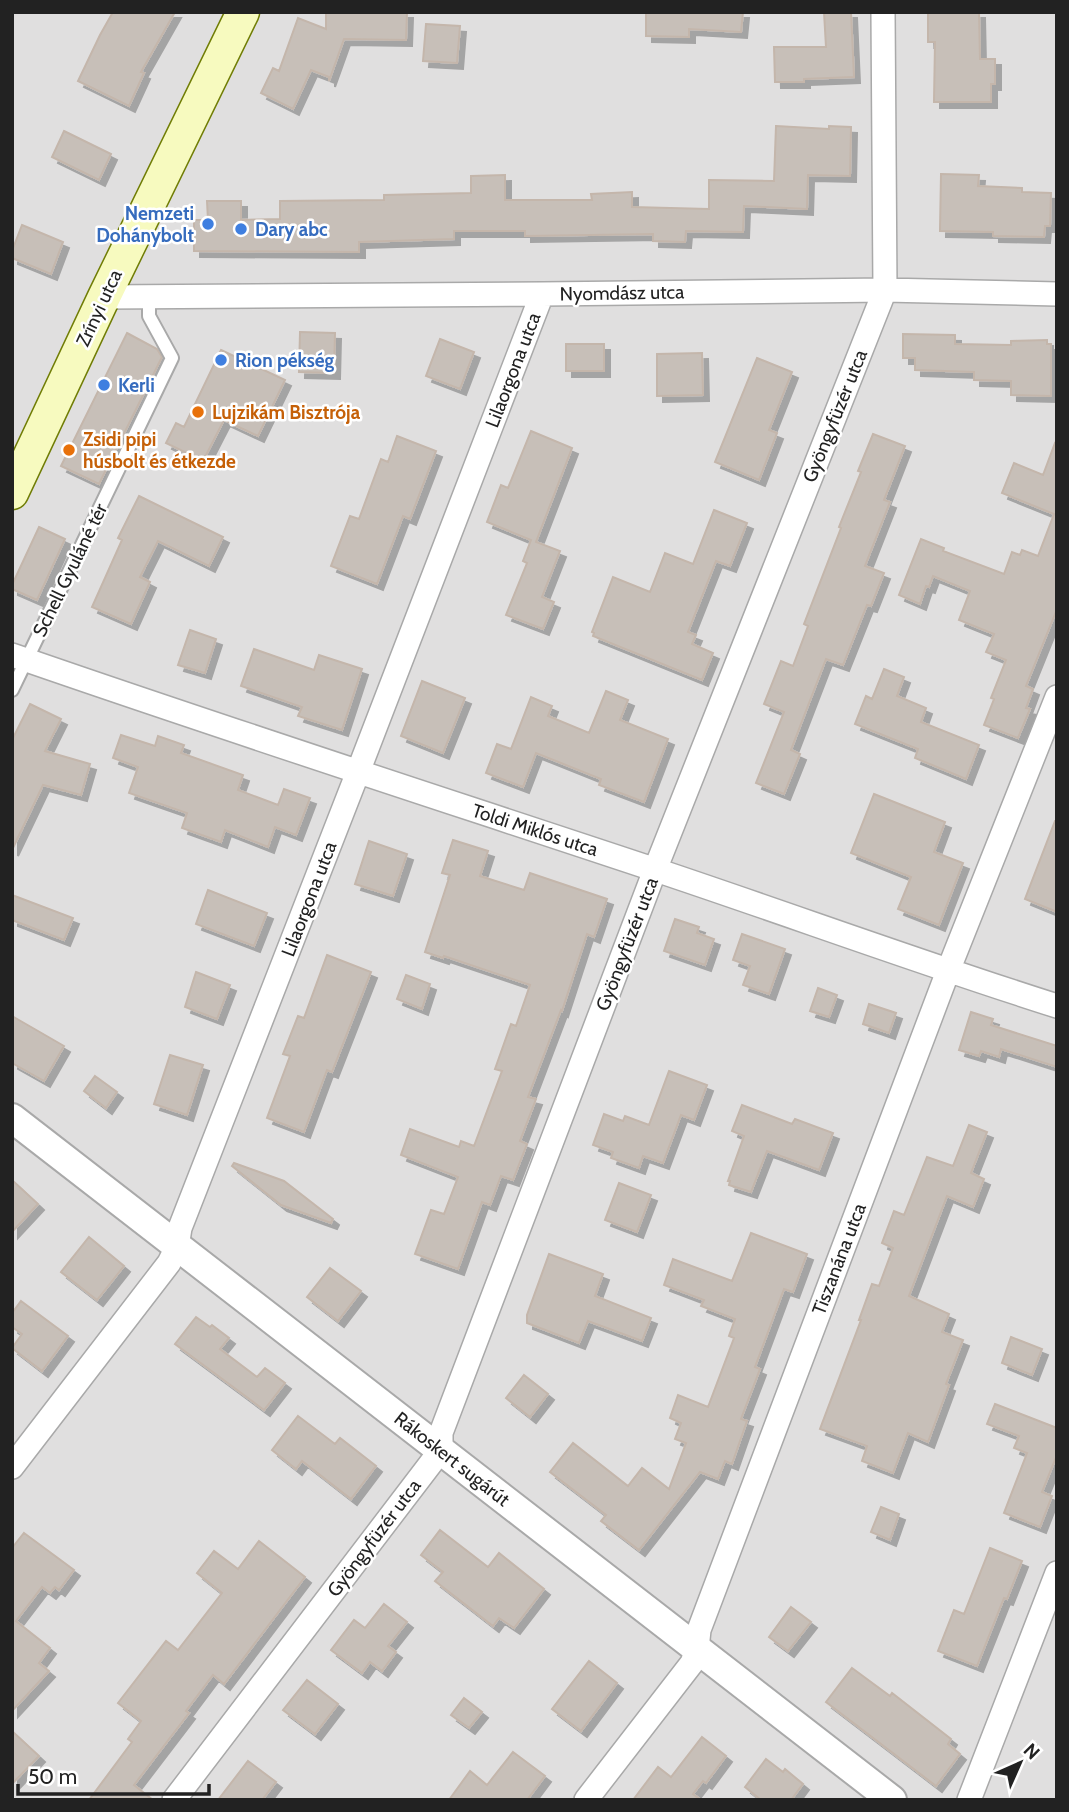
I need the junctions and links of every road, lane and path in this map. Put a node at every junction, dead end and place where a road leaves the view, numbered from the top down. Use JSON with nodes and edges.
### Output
{"nodes":[{"id":1,"x":243,"y":12,"type":"edge"},
{"id":2,"x":883,"y":12,"type":"edge"},
{"id":3,"x":885,"y":290,"type":"junction"},
{"id":4,"x":542,"y":294,"type":"junction"},
{"id":5,"x":1057,"y":294,"type":"edge"},
{"id":6,"x":103,"y":297,"type":"junction"},
{"id":7,"x":149,"y":298,"type":"junction"},
{"id":8,"x":14,"y":484,"type":"edge"},
{"id":9,"x":19,"y":657,"type":"edge"},
{"id":10,"x":12,"y":690,"type":"edge"},
{"id":11,"x":1057,"y":696,"type":"edge"},
{"id":12,"x":358,"y":772,"type":"junction"},
{"id":13,"x":655,"y":870,"type":"junction"},
{"id":14,"x":948,"y":971,"type":"junction"},
{"id":15,"x":1057,"y":1006,"type":"edge"},
{"id":16,"x":12,"y":1118,"type":"edge"},
{"id":17,"x":177,"y":1247,"type":"junction"},
{"id":18,"x":441,"y":1450,"type":"junction"},
{"id":19,"x":12,"y":1467,"type":"edge"},
{"id":20,"x":1057,"y":1573,"type":"edge"},
{"id":21,"x":697,"y":1649,"type":"junction"},
{"id":22,"x":174,"y":1800,"type":"edge"},
{"id":23,"x":586,"y":1800,"type":"edge"},
{"id":24,"x":892,"y":1800,"type":"edge"},
{"id":25,"x":969,"y":1800,"type":"edge"}],
"edges":[{"from":1,"to":6,"type":"main road","name":"Zrínyi utca"},
{"from":2,"to":3,"type":"street","name":"Gyöngyfüzér utca"},
{"from":3,"to":4,"type":"street","name":"Nyomdász utca"},
{"from":3,"to":5,"type":"street","name":"Nyomdász utca"},
{"from":3,"to":13,"type":"street","name":"Gyöngyfüzér utca"},
{"from":4,"to":7,"type":"street","name":"Nyomdász utca"},
{"from":4,"to":12,"type":"street","name":"Lilaorgona utca"},
{"from":6,"to":7,"type":"street","name":"Nyomdász utca"},
{"from":6,"to":8,"type":"main road","name":"Zrínyi utca"},
{"from":7,"to":9,"type":"lane","name":"Schell Gyuláné tér"},
{"from":9,"to":10,"type":"lane","name":"Schell Gyuláné tér"},
{"from":9,"to":12,"type":"street","name":"Toldi Miklós utca"},
{"from":11,"to":14,"type":"street","name":"Tiszanána utca"},
{"from":12,"to":13,"type":"street","name":"Toldi Miklós utca"},
{"from":12,"to":17,"type":"street","name":"Lilaorgona utca"},
{"from":13,"to":14,"type":"street","name":"Toldi Miklós utca"},
{"from":13,"to":18,"type":"street","name":"Gyöngyfüzér utca"},
{"from":14,"to":15,"type":"street","name":"Toldi Miklós utca"},
{"from":14,"to":21,"type":"street","name":"Tiszanána utca"},
{"from":16,"to":17,"type":"street","name":"Rákoskert sugárút"},
{"from":17,"to":18,"type":"street","name":"Rákoskert sugárút"},
{"from":17,"to":19,"type":"street","name":"Lilaorgona utca"},
{"from":18,"to":21,"type":"street","name":"Rákoskert sugárút"},
{"from":18,"to":22,"type":"street","name":"Gyöngyfüzér utca"},
{"from":20,"to":25,"type":"street"},
{"from":21,"to":23,"type":"street","name":"Tiszanána utca"},
{"from":21,"to":24,"type":"street","name":"Rákoskert sugárút"}]}
